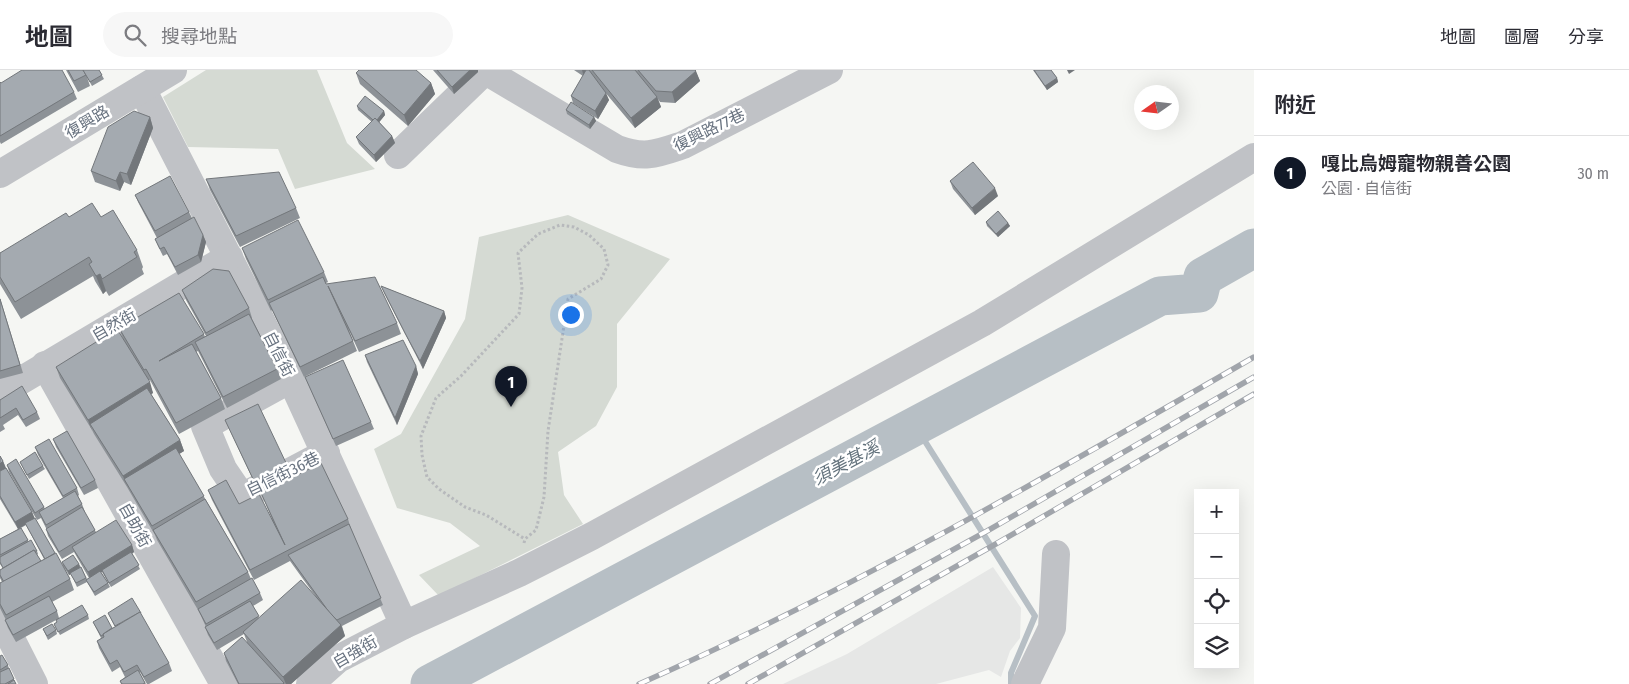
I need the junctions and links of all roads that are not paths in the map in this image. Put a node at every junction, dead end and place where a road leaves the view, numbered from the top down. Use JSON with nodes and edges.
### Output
{"nodes":[{"id":1,"x":174,"y":70,"type":"edge"},
{"id":2,"x":829,"y":70,"type":"edge"},
{"id":3,"x":485,"y":71,"type":"edge"},
{"id":4,"x":142,"y":89,"type":"junction"},
{"id":5,"x":398,"y":154,"type":"dead end"},
{"id":6,"x":1254,"y":157,"type":"edge"},
{"id":7,"x":0,"y":174,"type":"edge"},
{"id":8,"x":229,"y":257,"type":"junction"},
{"id":9,"x":45,"y":365,"type":"junction"},
{"id":10,"x":292,"y":379,"type":"junction"},
{"id":11,"x":0,"y":393,"type":"edge"},
{"id":12,"x":326,"y":453,"type":"junction"},
{"id":13,"x":1056,"y":554,"type":"dead end"},
{"id":14,"x":0,"y":617,"type":"edge"},
{"id":15,"x":404,"y":625,"type":"junction"},
{"id":16,"x":34,"y":684,"type":"edge"},
{"id":17,"x":224,"y":684,"type":"edge"},
{"id":18,"x":310,"y":684,"type":"edge"},
{"id":19,"x":1025,"y":684,"type":"edge"}],
"edges":[{"from":1,"to":4,"type":"street","name":"復興路"},
{"from":2,"to":3,"type":"street","name":"復興路77巷"},
{"from":3,"to":5,"type":"street"},
{"from":4,"to":7,"type":"street","name":"復興路"},
{"from":4,"to":8,"type":"street","name":"自信街"},
{"from":6,"to":15,"type":"street","name":"自強街"},
{"from":8,"to":9,"type":"street","name":"自然街"},
{"from":8,"to":10,"type":"street","name":"自信街"},
{"from":9,"to":11,"type":"street","name":"自然街"},
{"from":9,"to":17,"type":"street","name":"自助街"},
{"from":10,"to":12,"type":"street","name":"自信街"},
{"from":10,"to":12,"type":"street","name":"自信街36巷"},
{"from":12,"to":15,"type":"street","name":"自信街"},
{"from":13,"to":19,"type":"street"},
{"from":14,"to":16,"type":"street"},
{"from":15,"to":18,"type":"street","name":"自強街"}]}
